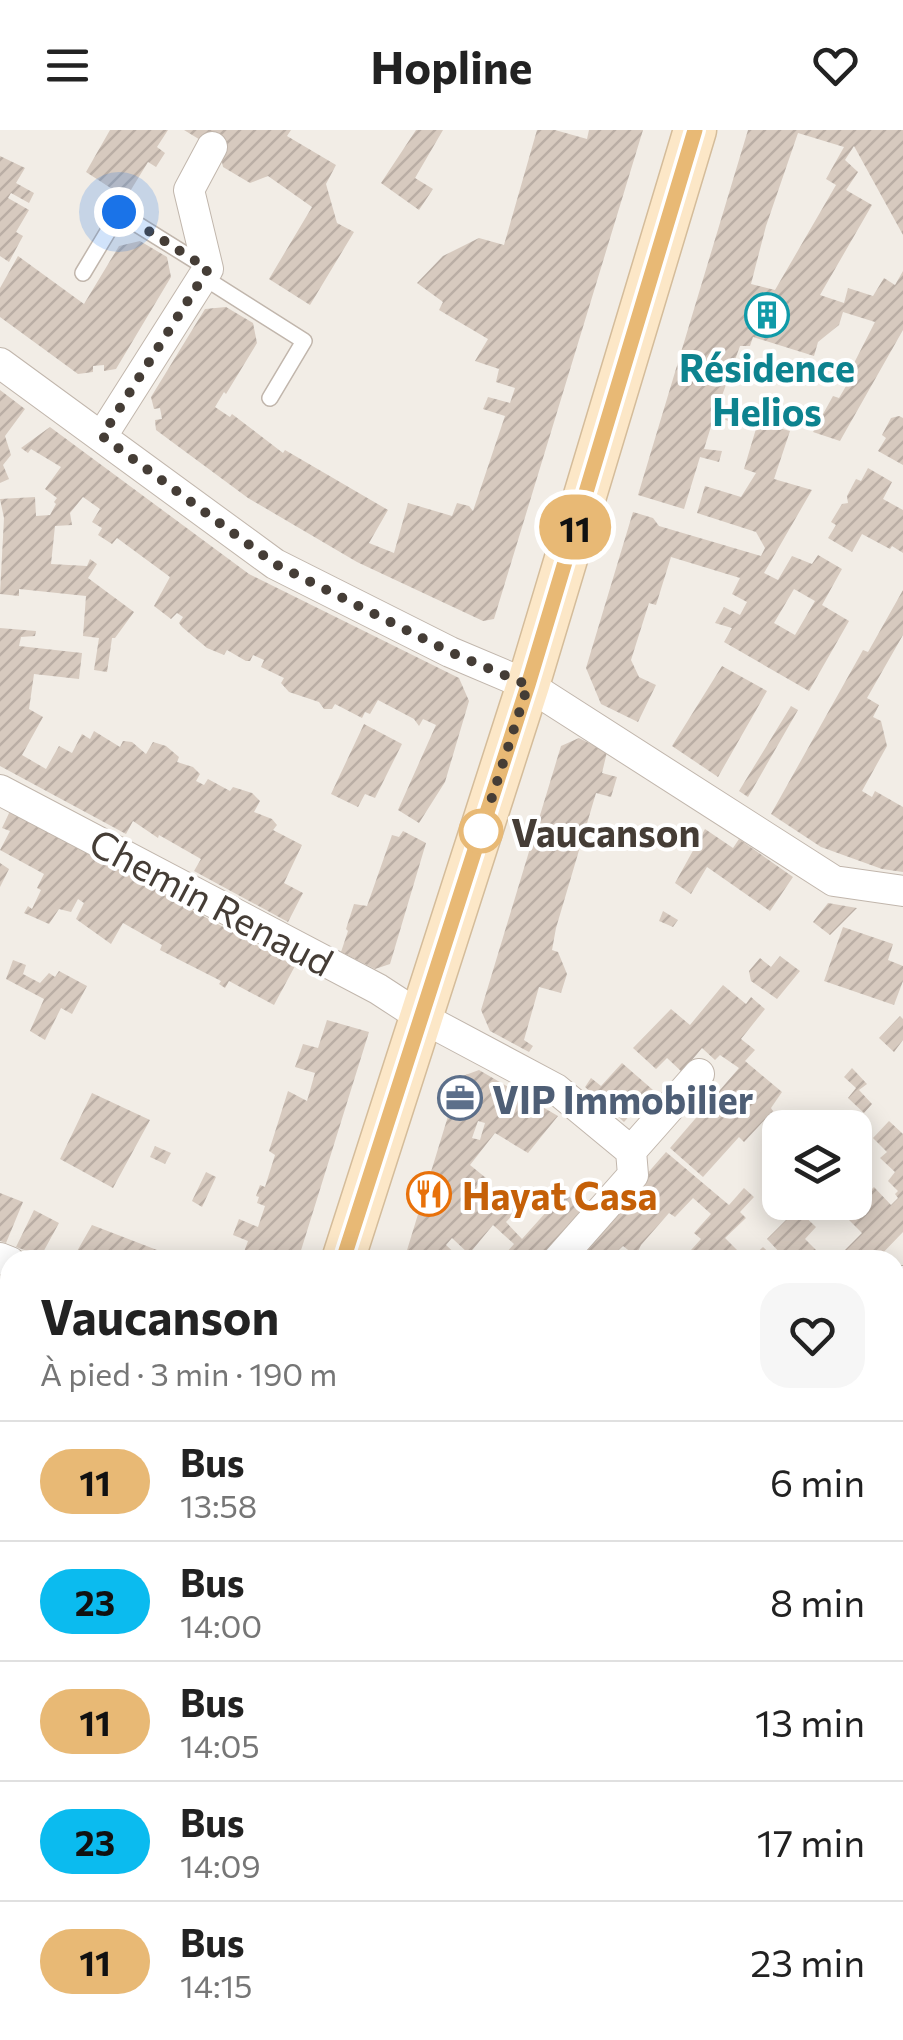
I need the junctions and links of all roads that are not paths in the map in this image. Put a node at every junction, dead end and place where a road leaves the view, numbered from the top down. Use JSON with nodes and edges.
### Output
{"nodes":[{"id":1,"x":695,"y":130,"type":"edge"},
{"id":2,"x":212,"y":147,"type":"dead end"},
{"id":3,"x":83,"y":273,"type":"dead end"},
{"id":4,"x":206,"y":273,"type":"junction"},
{"id":5,"x":0,"y":363,"type":"edge"},
{"id":6,"x":270,"y":398,"type":"dead end"},
{"id":7,"x":102,"y":436,"type":"junction"},
{"id":8,"x":528,"y":685,"type":"junction"},
{"id":9,"x":0,"y":790,"type":"edge"},
{"id":10,"x":903,"y":891,"type":"edge"},
{"id":11,"x":420,"y":1017,"type":"junction"},
{"id":12,"x":700,"y":1074,"type":"dead end"},
{"id":13,"x":631,"y":1151,"type":"junction"},
{"id":14,"x":346,"y":1250,"type":"edge"},
{"id":15,"x":567,"y":1250,"type":"edge"}],
"edges":[{"from":1,"to":8,"type":"street"},
{"from":2,"to":4,"type":"street"},
{"from":3,"to":4,"type":"lane"},
{"from":4,"to":6,"type":"lane"},
{"from":4,"to":7,"type":"street"},
{"from":5,"to":7,"type":"street"},
{"from":7,"to":8,"type":"street"},
{"from":8,"to":10,"type":"street"},
{"from":8,"to":11,"type":"street"},
{"from":9,"to":11,"type":"street","name":"Chemin Renaud"},
{"from":11,"to":13,"type":"street","name":"Chemin Renaud"},
{"from":11,"to":14,"type":"street"},
{"from":12,"to":13,"type":"street"},
{"from":13,"to":15,"type":"street"}]}
